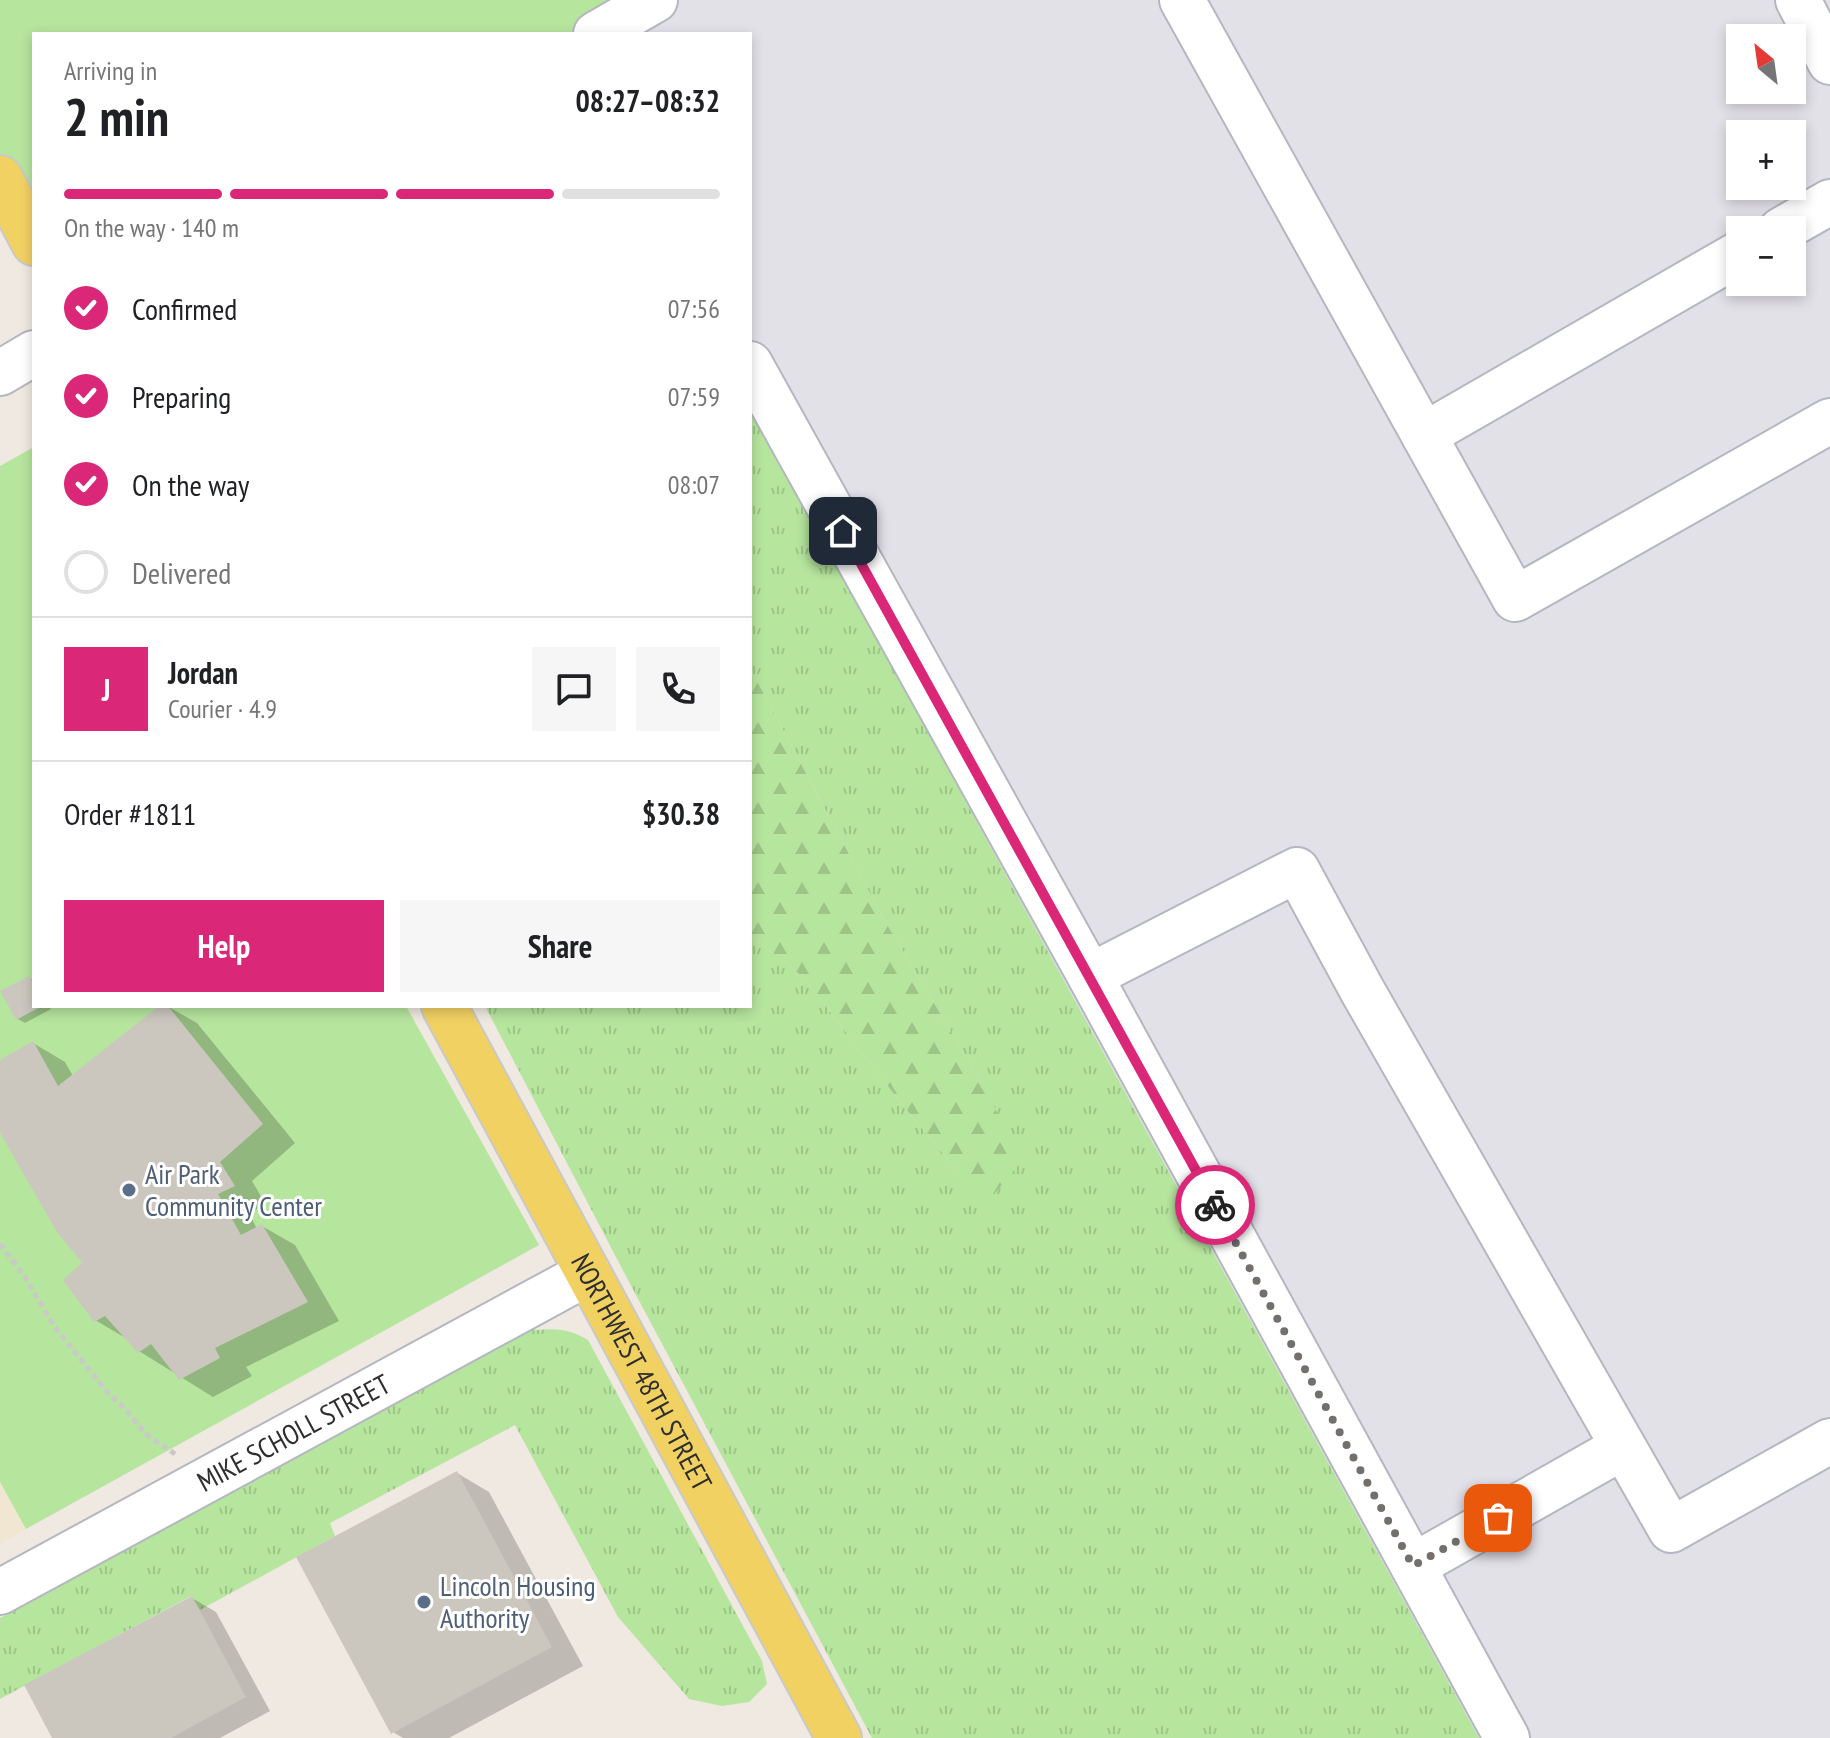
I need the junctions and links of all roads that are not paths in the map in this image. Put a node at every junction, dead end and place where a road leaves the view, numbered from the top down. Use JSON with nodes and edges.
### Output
{"nodes":[{"id":1,"x":655,"y":0,"type":"edge"},
{"id":2,"x":1182,"y":0,"type":"edge"},
{"id":3,"x":1798,"y":0,"type":"edge"},
{"id":4,"x":599,"y":32,"type":"edge"},
{"id":5,"x":1830,"y":62,"type":"edge"},
{"id":6,"x":0,"y":178,"type":"edge"},
{"id":7,"x":1830,"y":202,"type":"edge"},
{"id":8,"x":1806,"y":216,"type":"edge"},
{"id":9,"x":32,"y":239,"type":"edge"},
{"id":10,"x":1726,"y":261,"type":"edge"},
{"id":11,"x":32,"y":354,"type":"edge"},
{"id":12,"x":752,"y":368,"type":"edge"},
{"id":13,"x":0,"y":373,"type":"edge"},
{"id":14,"x":1830,"y":421,"type":"edge"},
{"id":15,"x":1424,"y":435,"type":"junction"},
{"id":16,"x":1090,"y":976,"type":"junction"},
{"id":17,"x":445,"y":1008,"type":"edge"},
{"id":18,"x":588,"y":1273,"type":"junction"},
{"id":19,"x":1830,"y":1441,"type":"edge"},
{"id":20,"x":1623,"y":1447,"type":"junction"},
{"id":21,"x":1413,"y":1566,"type":"junction"},
{"id":22,"x":0,"y":1592,"type":"edge"},
{"id":23,"x":839,"y":1738,"type":"edge"},
{"id":24,"x":1507,"y":1738,"type":"edge"}],
"edges":[{"from":1,"to":4,"type":"street"},
{"from":2,"to":15,"type":"street"},
{"from":3,"to":5,"type":"street"},
{"from":6,"to":9,"type":"main road"},
{"from":7,"to":8,"type":"street"},
{"from":10,"to":15,"type":"street"},
{"from":11,"to":13,"type":"street"},
{"from":12,"to":16,"type":"street"},
{"from":14,"to":15,"type":"street"},
{"from":16,"to":20,"type":"street"},
{"from":16,"to":21,"type":"street"},
{"from":17,"to":18,"type":"main road","name":"NORTHWEST 48TH STREET"},
{"from":18,"to":22,"type":"street","name":"MIKE SCHOLL STREET"},
{"from":18,"to":23,"type":"main road","name":"NORTHWEST 48TH STREET"},
{"from":19,"to":20,"type":"street"},
{"from":20,"to":21,"type":"street"},
{"from":21,"to":24,"type":"street"}]}
